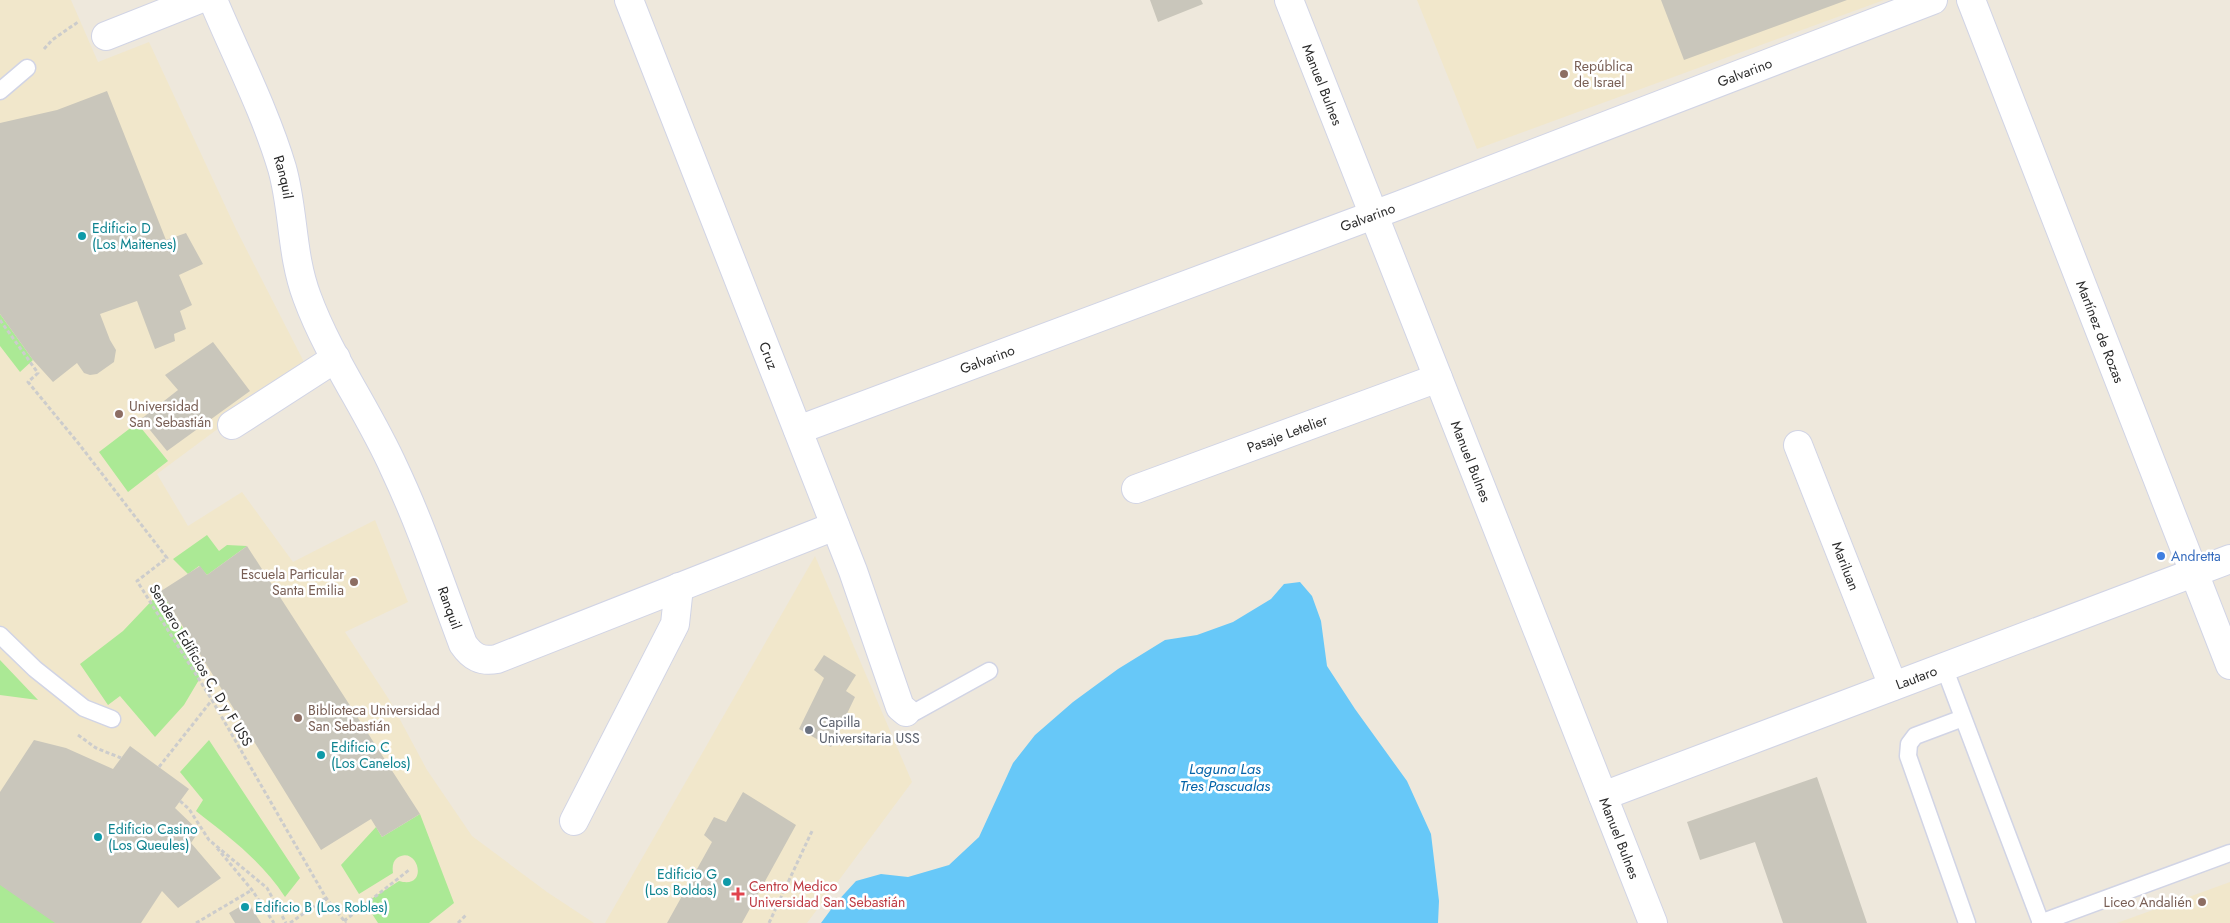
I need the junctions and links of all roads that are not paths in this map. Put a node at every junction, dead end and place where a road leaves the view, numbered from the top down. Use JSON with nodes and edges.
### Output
{"nodes":[{"id":1,"x":198,"y":0,"type":"edge"},
{"id":2,"x":213,"y":0,"type":"edge"},
{"id":3,"x":629,"y":0,"type":"edge"},
{"id":4,"x":1288,"y":0,"type":"edge"},
{"id":5,"x":1933,"y":0,"type":"edge"},
{"id":6,"x":1971,"y":0,"type":"edge"},
{"id":7,"x":110,"y":33,"type":"road end"},
{"id":8,"x":26,"y":68,"type":"road end"},
{"id":9,"x":0,"y":91,"type":"edge"},
{"id":10,"x":1373,"y":215,"type":"junction"},
{"id":11,"x":336,"y":358,"type":"junction"},
{"id":12,"x":1438,"y":378,"type":"junction"},
{"id":13,"x":232,"y":425,"type":"dead end"},
{"id":14,"x":798,"y":430,"type":"junction"},
{"id":15,"x":1798,"y":444,"type":"dead end"},
{"id":16,"x":1136,"y":488,"type":"dead end"},
{"id":17,"x":835,"y":526,"type":"junction"},
{"id":18,"x":2230,"y":559,"type":"edge"},
{"id":19,"x":2194,"y":572,"type":"junction"},
{"id":20,"x":679,"y":587,"type":"junction"},
{"id":21,"x":0,"y":635,"type":"edge"},
{"id":22,"x":2230,"y":665,"type":"edge"},
{"id":23,"x":1944,"y":667,"type":"junction"},
{"id":24,"x":989,"y":671,"type":"dead end"},
{"id":25,"x":1893,"y":686,"type":"junction"},
{"id":26,"x":906,"y":712,"type":"joint"},
{"id":27,"x":1963,"y":718,"type":"junction"},
{"id":28,"x":112,"y":719,"type":"dead end"},
{"id":29,"x":1603,"y":796,"type":"junction"},
{"id":30,"x":574,"y":821,"type":"dead end"},
{"id":31,"x":2230,"y":853,"type":"edge"},
{"id":32,"x":1653,"y":923,"type":"edge"},
{"id":33,"x":1967,"y":923,"type":"edge"},
{"id":34,"x":2041,"y":923,"type":"edge"}],
"edges":[{"from":1,"to":7,"type":"street"},
{"from":2,"to":11,"type":"street","name":"Ranquil"},
{"from":3,"to":14,"type":"street","name":"Cruz"},
{"from":4,"to":10,"type":"street","name":"Manuel Bulnes"},
{"from":5,"to":10,"type":"street","name":"Galvarino"},
{"from":6,"to":19,"type":"street","name":"Martínez de Rozas"},
{"from":8,"to":9,"type":"lane"},
{"from":10,"to":12,"type":"street","name":"Manuel Bulnes"},
{"from":10,"to":14,"type":"street","name":"Galvarino"},
{"from":11,"to":13,"type":"street"},
{"from":11,"to":20,"type":"street","name":"Ranquil"},
{"from":12,"to":16,"type":"street","name":"Pasaje Letelier"},
{"from":12,"to":29,"type":"street","name":"Manuel Bulnes"},
{"from":14,"to":17,"type":"street","name":"Cruz"},
{"from":15,"to":25,"type":"street","name":"Mariluan"},
{"from":17,"to":20,"type":"street","name":"Ranquil"},
{"from":17,"to":26,"type":"street","name":"Cruz"},
{"from":18,"to":19,"type":"street","name":"Lautaro"},
{"from":19,"to":22,"type":"street","name":"Martínez de Rozas"},
{"from":19,"to":23,"type":"street","name":"Lautaro"},
{"from":20,"to":30,"type":"street"},
{"from":21,"to":28,"type":"lane"},
{"from":23,"to":25,"type":"street","name":"Lautaro"},
{"from":23,"to":27,"type":"lane"},
{"from":24,"to":26,"type":"lane"},
{"from":25,"to":29,"type":"street","name":"Lautaro"},
{"from":27,"to":33,"type":"lane"},
{"from":27,"to":34,"type":"lane"},
{"from":29,"to":32,"type":"street","name":"Manuel Bulnes"},
{"from":31,"to":34,"type":"lane"}]}
